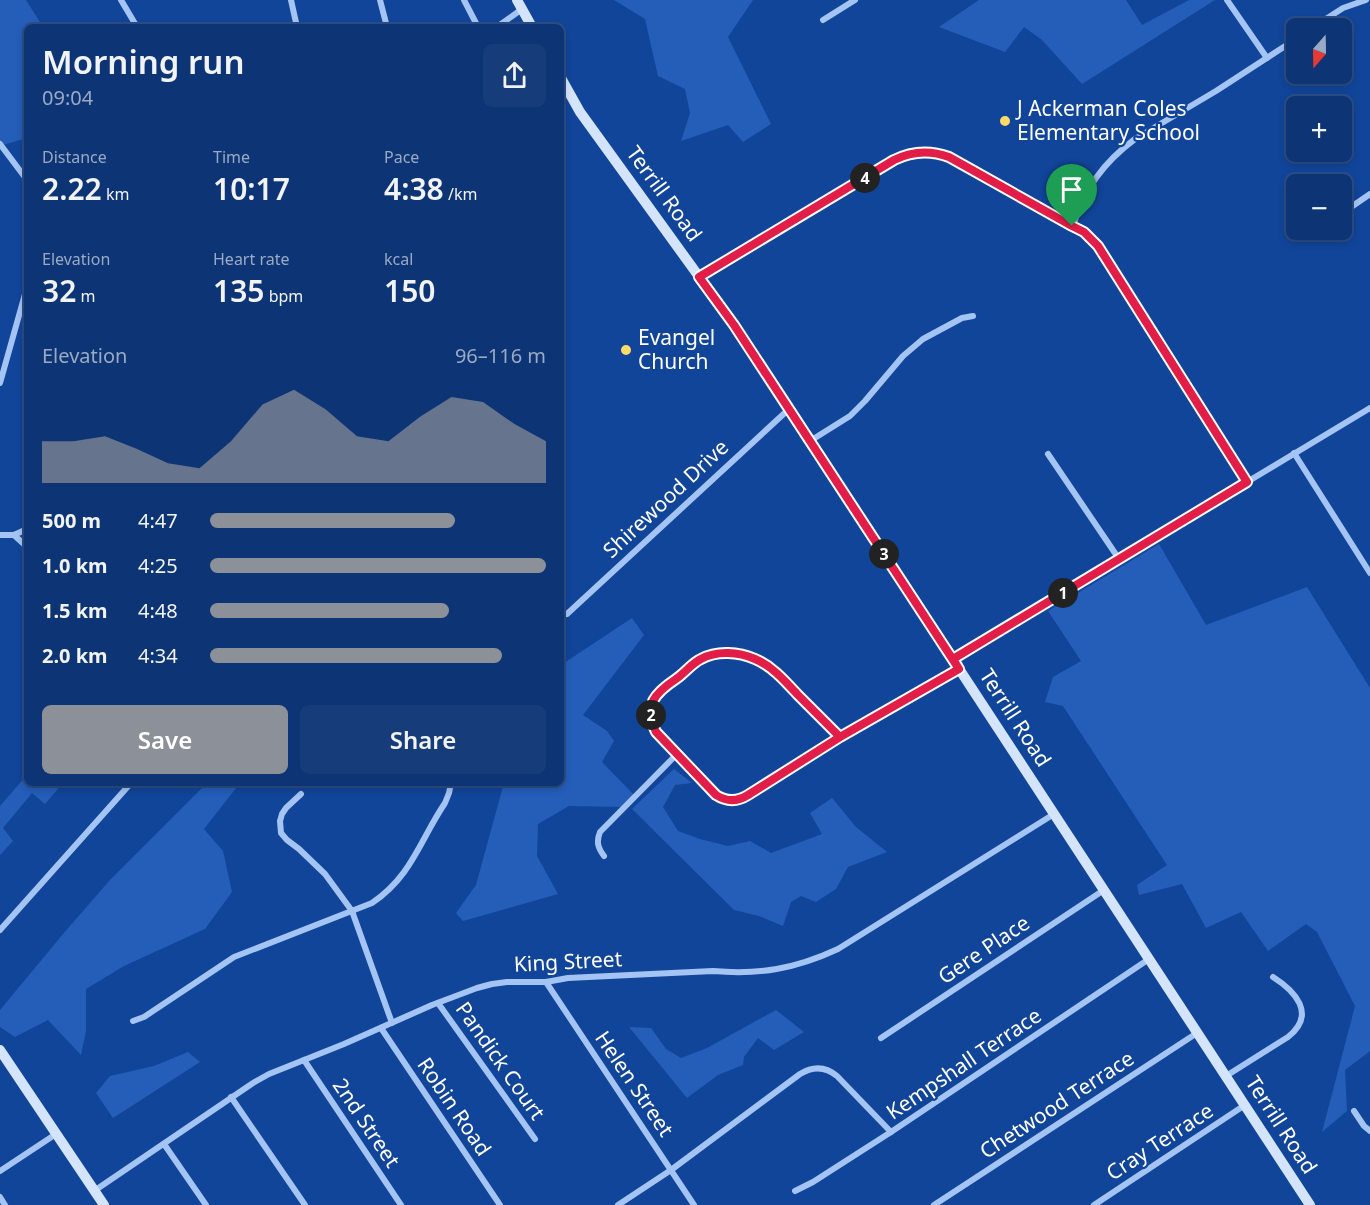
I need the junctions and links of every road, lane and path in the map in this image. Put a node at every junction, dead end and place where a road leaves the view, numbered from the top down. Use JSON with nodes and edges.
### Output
{"nodes":[{"id":1,"x":122,"y":0,"type":"edge"},
{"id":2,"x":291,"y":0,"type":"edge"},
{"id":3,"x":380,"y":0,"type":"edge"},
{"id":4,"x":464,"y":0,"type":"edge"},
{"id":5,"x":855,"y":0,"type":"edge"},
{"id":6,"x":1227,"y":0,"type":"edge"},
{"id":7,"x":1366,"y":0,"type":"edge"},
{"id":8,"x":519,"y":4,"type":"edge"},
{"id":9,"x":1328,"y":18,"type":"edge"},
{"id":10,"x":823,"y":20,"type":"dead end"},
{"id":11,"x":135,"y":24,"type":"edge"},
{"id":12,"x":296,"y":24,"type":"edge"},
{"id":13,"x":386,"y":24,"type":"edge"},
{"id":14,"x":476,"y":24,"type":"edge"},
{"id":15,"x":500,"y":24,"type":"edge"},
{"id":16,"x":530,"y":24,"type":"edge"},
{"id":17,"x":1286,"y":46,"type":"edge"},
{"id":18,"x":1267,"y":58,"type":"junction"},
{"id":19,"x":564,"y":83,"type":"edge"},
{"id":20,"x":0,"y":144,"type":"edge"},
{"id":21,"x":24,"y":176,"type":"edge"},
{"id":22,"x":1370,"y":194,"type":"edge"},
{"id":23,"x":1352,"y":206,"type":"edge"},
{"id":24,"x":1072,"y":226,"type":"junction"},
{"id":25,"x":699,"y":277,"type":"junction"},
{"id":26,"x":24,"y":298,"type":"edge"},
{"id":27,"x":973,"y":316,"type":"dead end"},
{"id":28,"x":0,"y":383,"type":"edge"},
{"id":29,"x":1370,"y":408,"type":"edge"},
{"id":30,"x":789,"y":409,"type":"junction"},
{"id":31,"x":810,"y":441,"type":"junction"},
{"id":32,"x":1294,"y":453,"type":"junction"},
{"id":33,"x":1048,"y":454,"type":"dead end"},
{"id":34,"x":1247,"y":482,"type":"junction"},
{"id":35,"x":24,"y":530,"type":"edge"},
{"id":36,"x":0,"y":535,"type":"edge"},
{"id":37,"x":14,"y":535,"type":"junction"},
{"id":38,"x":24,"y":544,"type":"edge"},
{"id":39,"x":1119,"y":559,"type":"junction"},
{"id":40,"x":1370,"y":573,"type":"edge"},
{"id":41,"x":567,"y":614,"type":"dead end"},
{"id":42,"x":953,"y":659,"type":"junction"},
{"id":43,"x":959,"y":669,"type":"junction"},
{"id":44,"x":840,"y":737,"type":"junction"},
{"id":45,"x":677,"y":754,"type":"junction"},
{"id":46,"x":128,"y":786,"type":"edge"},
{"id":47,"x":450,"y":786,"type":"edge"},
{"id":48,"x":301,"y":794,"type":"dead end"},
{"id":49,"x":1054,"y":814,"type":"junction"},
{"id":50,"x":604,"y":856,"type":"dead end"},
{"id":51,"x":1104,"y":890,"type":"junction"},
{"id":52,"x":352,"y":911,"type":"junction"},
{"id":53,"x":0,"y":930,"type":"edge"},
{"id":54,"x":1149,"y":959,"type":"junction"},
{"id":55,"x":1272,"y":977,"type":"dead end"},
{"id":56,"x":546,"y":982,"type":"junction"},
{"id":57,"x":438,"y":1003,"type":"junction"},
{"id":58,"x":134,"y":1021,"type":"dead end"},
{"id":59,"x":392,"y":1023,"type":"junction"},
{"id":60,"x":381,"y":1028,"type":"junction"},
{"id":61,"x":1197,"y":1033,"type":"junction"},
{"id":62,"x":881,"y":1038,"type":"dead end"},
{"id":63,"x":0,"y":1050,"type":"edge"},
{"id":64,"x":304,"y":1060,"type":"junction"},
{"id":65,"x":1226,"y":1076,"type":"junction"},
{"id":66,"x":231,"y":1097,"type":"junction"},
{"id":67,"x":1245,"y":1106,"type":"junction"},
{"id":68,"x":1354,"y":1111,"type":"dead end"},
{"id":69,"x":1370,"y":1131,"type":"edge"},
{"id":70,"x":891,"y":1132,"type":"junction"},
{"id":71,"x":56,"y":1134,"type":"junction"},
{"id":72,"x":536,"y":1138,"type":"dead end"},
{"id":73,"x":164,"y":1144,"type":"junction"},
{"id":74,"x":671,"y":1170,"type":"junction"},
{"id":75,"x":0,"y":1171,"type":"edge"},
{"id":76,"x":94,"y":1191,"type":"junction"},
{"id":77,"x":795,"y":1191,"type":"dead end"},
{"id":78,"x":0,"y":1197,"type":"edge"},
{"id":79,"x":5,"y":1205,"type":"edge"},
{"id":80,"x":104,"y":1205,"type":"edge"},
{"id":81,"x":206,"y":1205,"type":"edge"},
{"id":82,"x":304,"y":1205,"type":"edge"},
{"id":83,"x":401,"y":1205,"type":"edge"},
{"id":84,"x":500,"y":1205,"type":"edge"},
{"id":85,"x":618,"y":1205,"type":"edge"},
{"id":86,"x":694,"y":1205,"type":"edge"},
{"id":87,"x":934,"y":1205,"type":"edge"},
{"id":88,"x":1094,"y":1205,"type":"edge"},
{"id":89,"x":1310,"y":1205,"type":"edge"}],
"edges":[{"from":1,"to":11,"type":"street"},
{"from":2,"to":12,"type":"street"},
{"from":3,"to":13,"type":"street"},
{"from":4,"to":14,"type":"street"},
{"from":5,"to":10,"type":"street"},
{"from":6,"to":18,"type":"street"},
{"from":7,"to":9,"type":"street"},
{"from":8,"to":15,"type":"street"},
{"from":8,"to":16,"type":"street"},
{"from":17,"to":18,"type":"street"},
{"from":18,"to":24,"type":"street"},
{"from":19,"to":25,"type":"street","name":"Terrill Road"},
{"from":20,"to":21,"type":"street"},
{"from":22,"to":23,"type":"street"},
{"from":24,"to":25,"type":"street"},
{"from":24,"to":34,"type":"street"},
{"from":25,"to":30,"type":"street","name":"Terrill Road"},
{"from":26,"to":28,"type":"street"},
{"from":27,"to":31,"type":"street"},
{"from":29,"to":32,"type":"street"},
{"from":30,"to":31,"type":"street","name":"Terrill Road"},
{"from":30,"to":41,"type":"street","name":"Shirewood Drive"},
{"from":31,"to":42,"type":"street","name":"Terrill Road"},
{"from":32,"to":34,"type":"street"},
{"from":32,"to":40,"type":"street"},
{"from":33,"to":39,"type":"street"},
{"from":34,"to":39,"type":"street"},
{"from":35,"to":37,"type":"street"},
{"from":36,"to":37,"type":"street"},
{"from":37,"to":38,"type":"street"},
{"from":39,"to":42,"type":"street"},
{"from":42,"to":43,"type":"street","name":"Terrill Road"},
{"from":43,"to":44,"type":"street"},
{"from":43,"to":49,"type":"street","name":"Terrill Road"},
{"from":44,"to":45,"type":"street"},
{"from":44,"to":45,"type":"street"},
{"from":45,"to":50,"type":"street"},
{"from":46,"to":53,"type":"street"},
{"from":47,"to":52,"type":"street"},
{"from":48,"to":52,"type":"street"},
{"from":49,"to":51,"type":"street","name":"Terrill Road"},
{"from":49,"to":56,"type":"street","name":"King Street"},
{"from":51,"to":54,"type":"street","name":"Terrill Road"},
{"from":51,"to":62,"type":"street","name":"Gere Place"},
{"from":52,"to":58,"type":"street"},
{"from":52,"to":59,"type":"street"},
{"from":54,"to":61,"type":"street","name":"Terrill Road"},
{"from":54,"to":70,"type":"street","name":"Kempshall Terrace"},
{"from":55,"to":65,"type":"street"},
{"from":56,"to":57,"type":"street","name":"King Street"},
{"from":56,"to":74,"type":"street","name":"Helen Street"},
{"from":57,"to":59,"type":"street","name":"King Street"},
{"from":57,"to":72,"type":"street","name":"Pandick Court"},
{"from":59,"to":60,"type":"street","name":"King Street"},
{"from":60,"to":64,"type":"street","name":"King Street"},
{"from":60,"to":84,"type":"street","name":"Robin Road"},
{"from":61,"to":65,"type":"street","name":"Terrill Road"},
{"from":61,"to":87,"type":"street","name":"Chetwood Terrace"},
{"from":63,"to":71,"type":"street"},
{"from":64,"to":66,"type":"street","name":"King Street"},
{"from":64,"to":83,"type":"street","name":"2nd Street"},
{"from":65,"to":67,"type":"street","name":"Terrill Road"},
{"from":66,"to":73,"type":"street","name":"King Street"},
{"from":66,"to":82,"type":"street"},
{"from":67,"to":88,"type":"street","name":"Cray Terrace"},
{"from":67,"to":89,"type":"street","name":"Terrill Road"},
{"from":68,"to":69,"type":"street"},
{"from":70,"to":74,"type":"street"},
{"from":70,"to":77,"type":"street","name":"Kempshall Terrace"},
{"from":71,"to":75,"type":"street"},
{"from":71,"to":76,"type":"street"},
{"from":73,"to":76,"type":"street","name":"King Street"},
{"from":73,"to":81,"type":"street"},
{"from":74,"to":85,"type":"street"},
{"from":74,"to":86,"type":"street","name":"Helen Street"},
{"from":76,"to":80,"type":"street"},
{"from":78,"to":79,"type":"street"}]}
